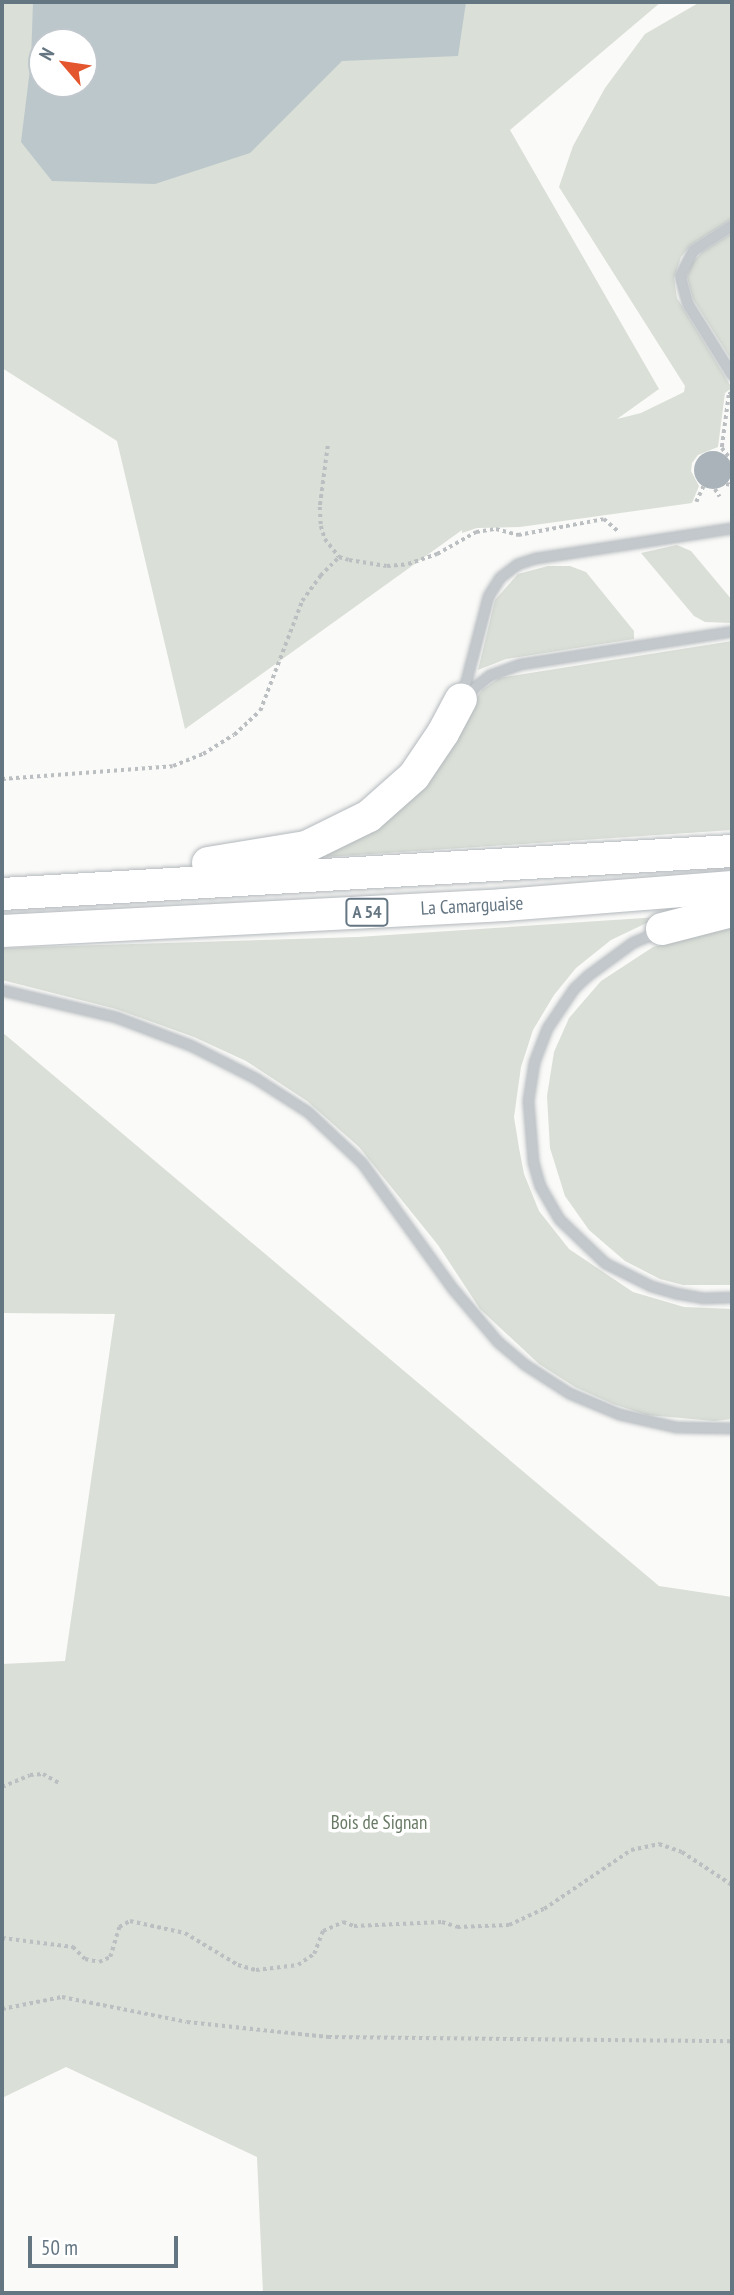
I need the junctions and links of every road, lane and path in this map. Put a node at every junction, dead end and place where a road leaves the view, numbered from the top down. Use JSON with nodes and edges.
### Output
{"nodes":[{"id":1,"x":732,"y":225,"type":"edge"},
{"id":2,"x":732,"y":374,"type":"edge"},
{"id":3,"x":732,"y":393,"type":"edge"},
{"id":4,"x":328,"y":446,"type":"dead end"},
{"id":5,"x":732,"y":462,"type":"edge"},
{"id":6,"x":726,"y":484,"type":"dead end"},
{"id":7,"x":732,"y":485,"type":"edge"},
{"id":8,"x":703,"y":487,"type":"dead end"},
{"id":9,"x":715,"y":489,"type":"dead end"},
{"id":10,"x":719,"y":497,"type":"dead end"},
{"id":11,"x":696,"y":502,"type":"dead end"},
{"id":12,"x":732,"y":528,"type":"edge"},
{"id":13,"x":627,"y":544,"type":"junction"},
{"id":14,"x":339,"y":557,"type":"junction"},
{"id":15,"x":732,"y":631,"type":"edge"},
{"id":16,"x":461,"y":699,"type":"junction"},
{"id":17,"x":2,"y":779,"type":"edge"},
{"id":18,"x":732,"y":851,"type":"edge"},
{"id":19,"x":2,"y":879,"type":"edge"},
{"id":20,"x":732,"y":887,"type":"edge"},
{"id":21,"x":2,"y":894,"type":"edge"},
{"id":22,"x":732,"y":911,"type":"edge"},
{"id":23,"x":662,"y":929,"type":"joint"},
{"id":24,"x":2,"y":931,"type":"edge"},
{"id":25,"x":2,"y":990,"type":"edge"},
{"id":26,"x":732,"y":1297,"type":"edge"},
{"id":27,"x":732,"y":1428,"type":"edge"},
{"id":28,"x":59,"y":1783,"type":"dead end"},
{"id":29,"x":2,"y":1787,"type":"edge"},
{"id":30,"x":732,"y":1885,"type":"edge"},
{"id":31,"x":2,"y":1938,"type":"edge"},
{"id":32,"x":2,"y":2009,"type":"edge"},
{"id":33,"x":732,"y":2041,"type":"edge"}],
"edges":[{"from":1,"to":2,"type":"lane"},
{"from":3,"to":5,"type":"path"},
{"from":4,"to":14,"type":"path"},
{"from":6,"to":7,"type":"path"},
{"from":8,"to":11,"type":"path"},
{"from":9,"to":10,"type":"path"},
{"from":12,"to":13,"type":"lane"},
{"from":13,"to":14,"type":"path"},
{"from":13,"to":16,"type":"lane"},
{"from":14,"to":17,"type":"path"},
{"from":15,"to":16,"type":"lane"},
{"from":16,"to":19,"type":"highway"},
{"from":18,"to":21,"type":"highway","name":"La Camarguaise","number":"A 54"},
{"from":20,"to":24,"type":"highway","name":"La Camarguaise","number":"A 54"},
{"from":22,"to":23,"type":"highway"},
{"from":23,"to":26,"type":"lane"},
{"from":25,"to":27,"type":"lane"},
{"from":28,"to":29,"type":"path"},
{"from":30,"to":31,"type":"path"},
{"from":32,"to":33,"type":"path"}]}
